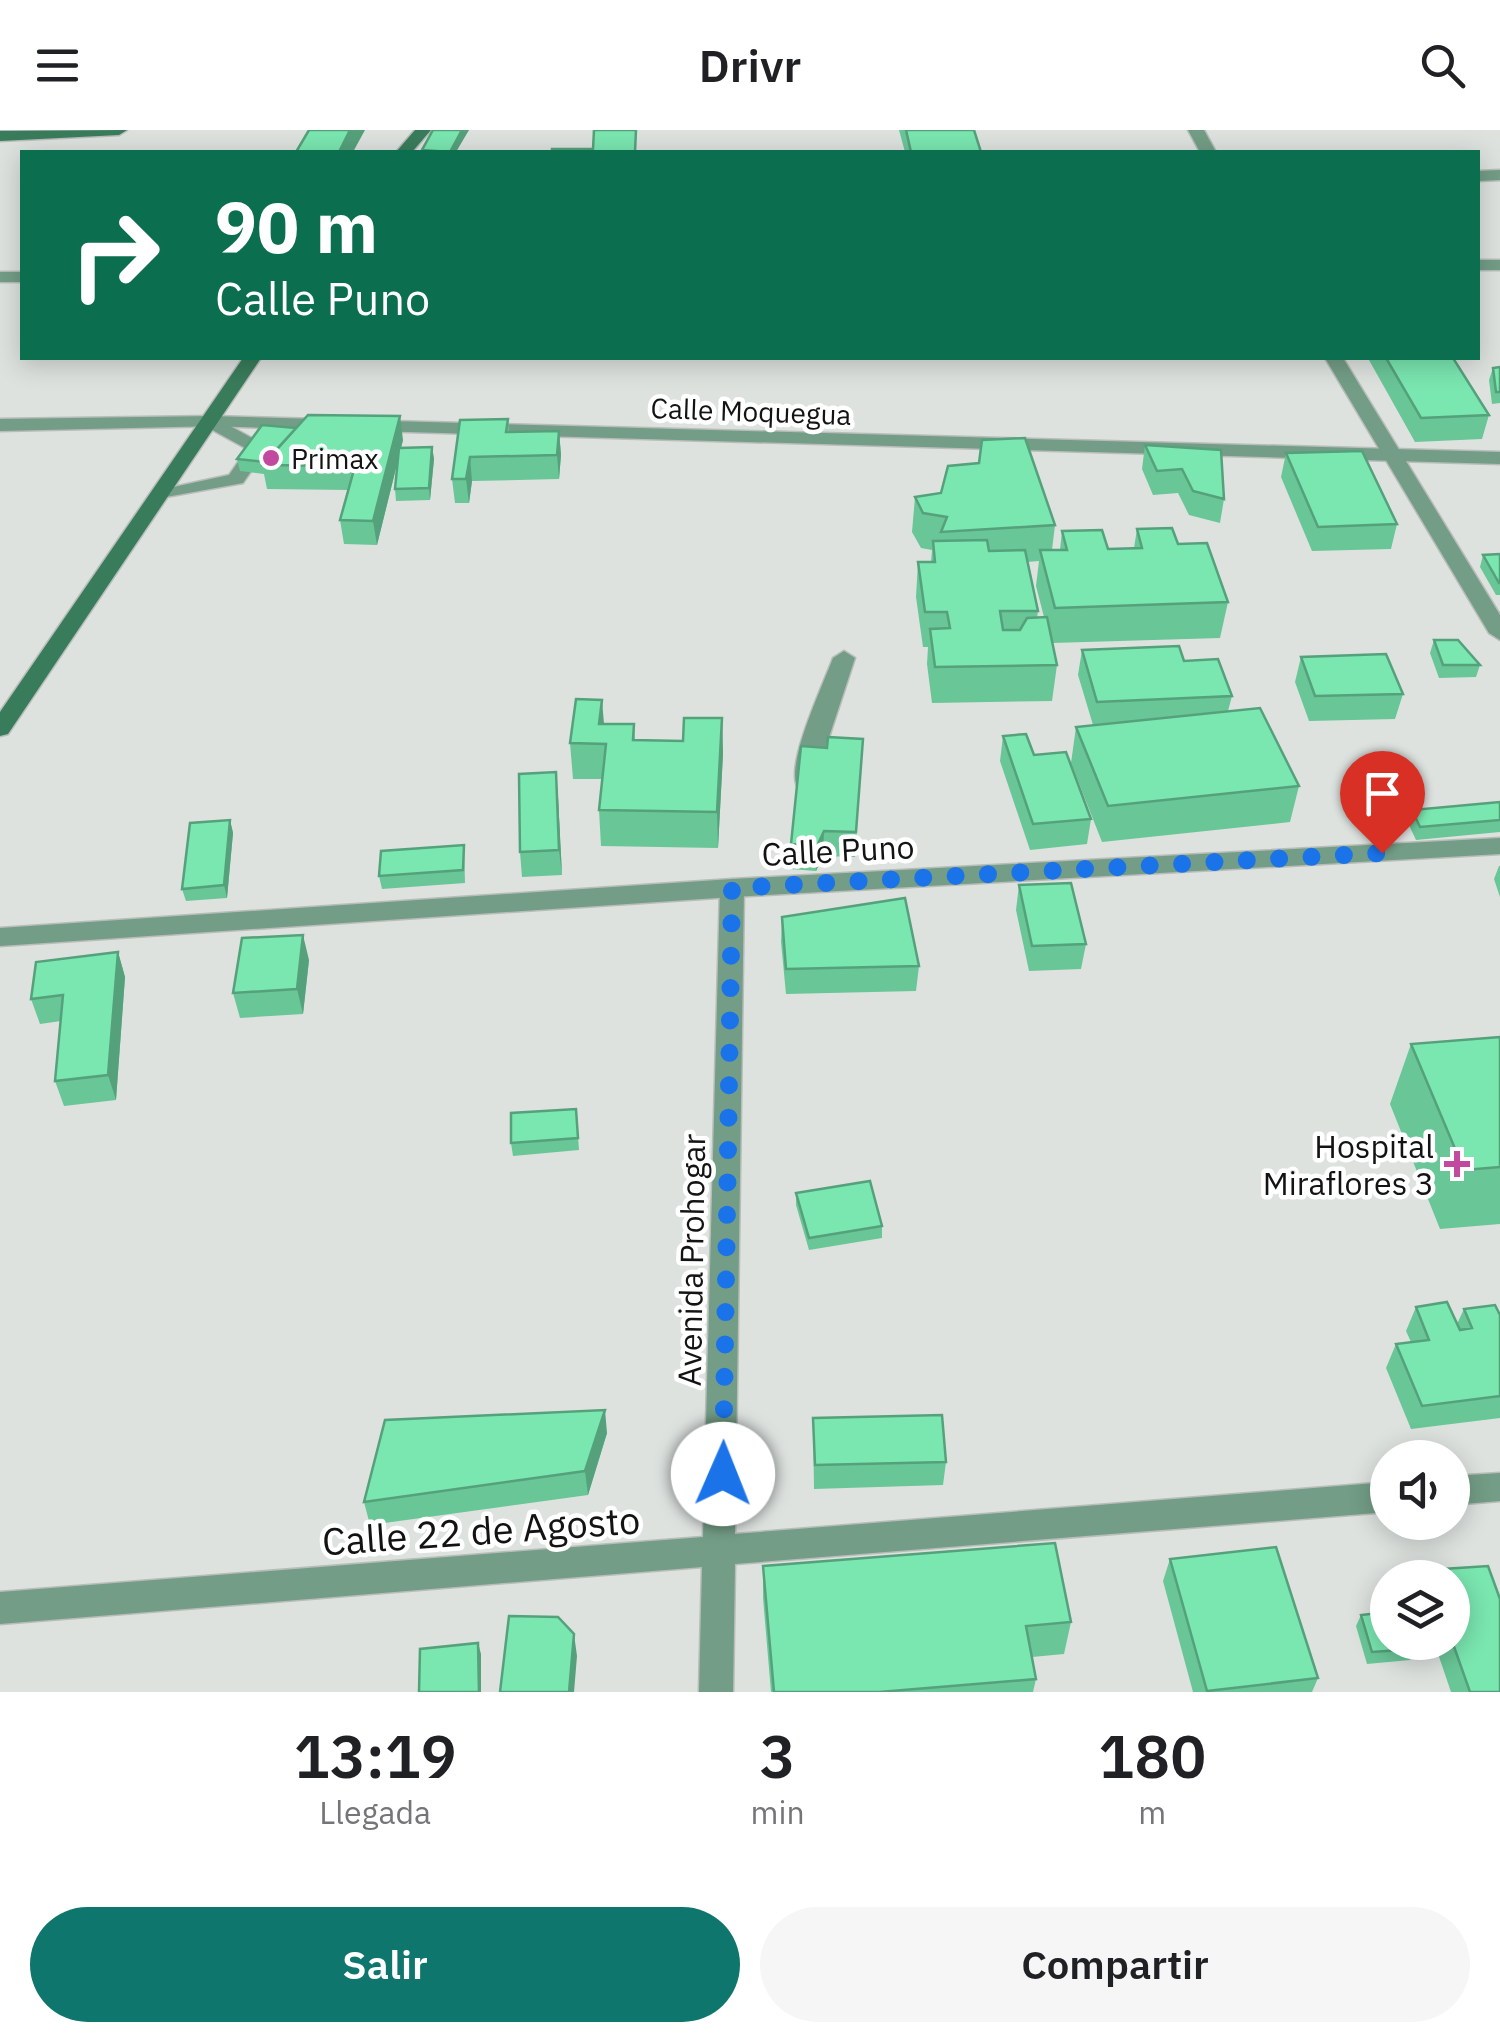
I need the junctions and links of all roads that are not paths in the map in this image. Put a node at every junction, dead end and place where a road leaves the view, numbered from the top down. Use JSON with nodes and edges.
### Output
{"nodes":[{"id":1,"x":119,"y":130,"type":"edge"},
{"id":2,"x":423,"y":130,"type":"edge"},
{"id":3,"x":0,"y":136,"type":"edge"},
{"id":4,"x":406,"y":150,"type":"edge"},
{"id":5,"x":251,"y":360,"type":"edge"},
{"id":6,"x":1335,"y":360,"type":"edge"},
{"id":7,"x":212,"y":422,"type":"junction"},
{"id":8,"x":0,"y":425,"type":"edge"},
{"id":9,"x":1396,"y":458,"type":"junction"},
{"id":10,"x":1500,"y":458,"type":"edge"},
{"id":11,"x":162,"y":495,"type":"junction"},
{"id":12,"x":1500,"y":633,"type":"edge"},
{"id":13,"x":844,"y":658,"type":"dead end"},
{"id":14,"x":0,"y":729,"type":"edge"},
{"id":15,"x":802,"y":812,"type":"edge"},
{"id":16,"x":1500,"y":846,"type":"edge"},
{"id":17,"x":732,"y":888,"type":"junction"},
{"id":18,"x":0,"y":936,"type":"edge"},
{"id":19,"x":1500,"y":1487,"type":"edge"},
{"id":20,"x":1470,"y":1490,"type":"edge"},
{"id":21,"x":1370,"y":1498,"type":"edge"},
{"id":22,"x":722,"y":1552,"type":"junction"},
{"id":23,"x":0,"y":1608,"type":"edge"},
{"id":24,"x":716,"y":1692,"type":"edge"}],
"edges":[{"from":1,"to":3,"type":"main road"},
{"from":2,"to":4,"type":"main road"},
{"from":5,"to":7,"type":"main road"},
{"from":6,"to":9,"type":"street"},
{"from":7,"to":8,"type":"street","name":"Calle Moquegua"},
{"from":7,"to":9,"type":"street","name":"Calle Moquegua"},
{"from":7,"to":11,"type":"main road"},
{"from":7,"to":11,"type":"street"},
{"from":9,"to":10,"type":"street","name":"Calle Moquegua"},
{"from":9,"to":12,"type":"street"},
{"from":11,"to":14,"type":"main road"},
{"from":13,"to":15,"type":"street"},
{"from":16,"to":17,"type":"street","name":"Calle Puno"},
{"from":17,"to":18,"type":"street","name":"Calle Puno"},
{"from":17,"to":22,"type":"street","name":"Avenida Prohogar"},
{"from":19,"to":20,"type":"street"},
{"from":21,"to":22,"type":"street","name":"Calle 22 de Agosto"},
{"from":22,"to":23,"type":"street","name":"Calle 22 de Agosto"},
{"from":22,"to":24,"type":"street","name":"Avenida Prohogar"}]}
